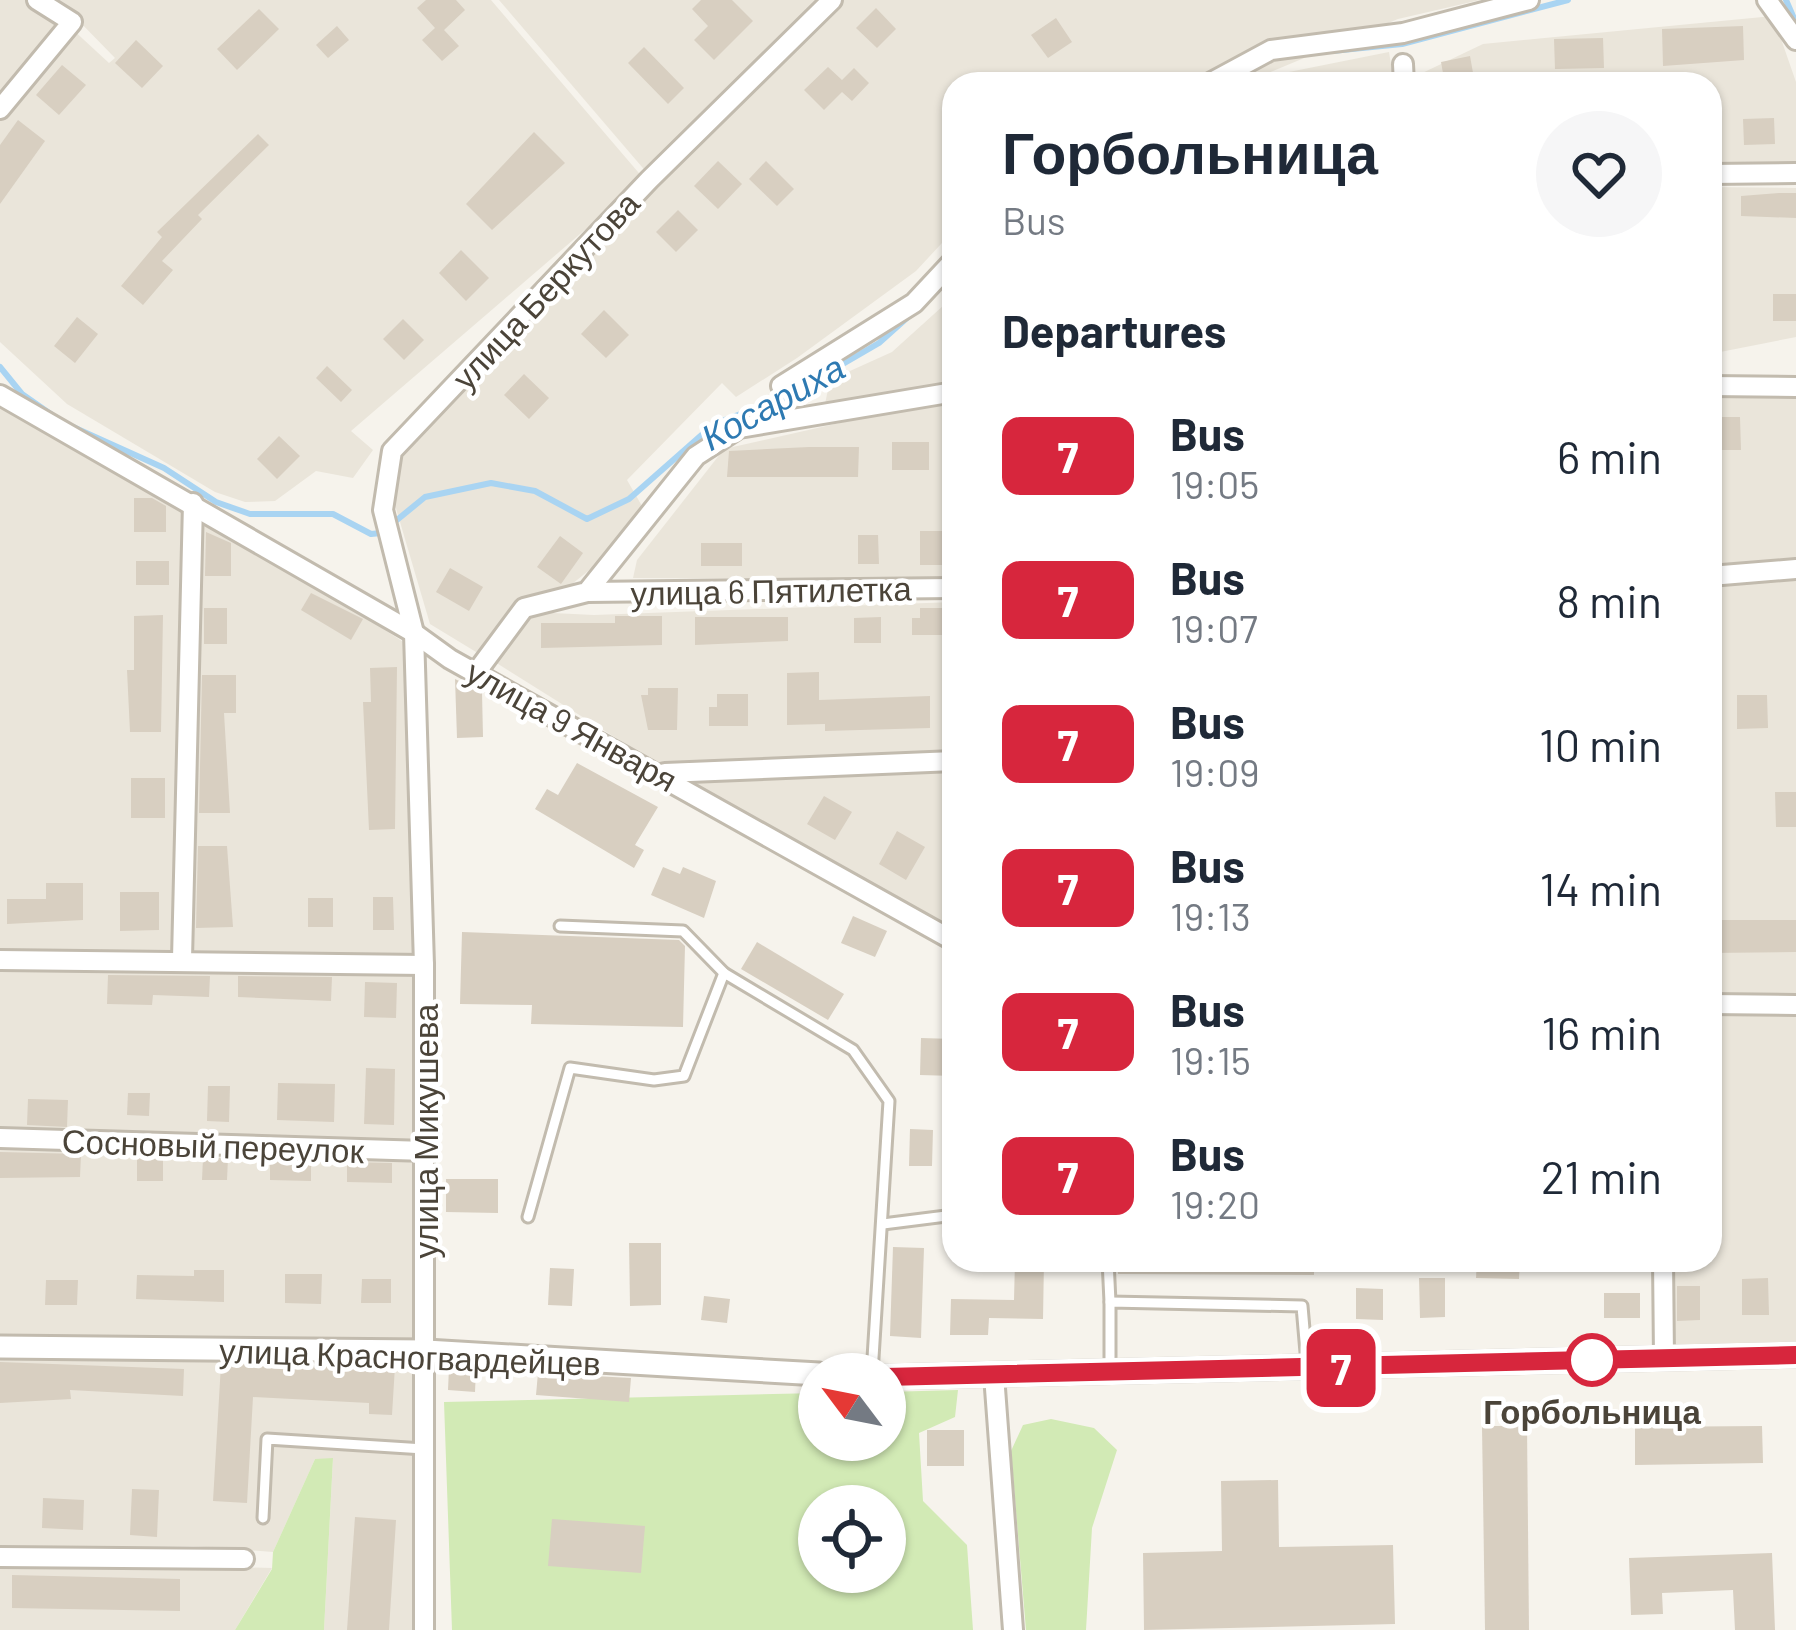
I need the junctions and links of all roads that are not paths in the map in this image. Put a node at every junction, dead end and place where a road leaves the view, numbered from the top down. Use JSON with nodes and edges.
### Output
{"nodes":[{"id":1,"x":38,"y":0,"type":"edge"},
{"id":2,"x":832,"y":0,"type":"edge"},
{"id":3,"x":1529,"y":0,"type":"edge"},
{"id":4,"x":1767,"y":0,"type":"edge"},
{"id":5,"x":1796,"y":40,"type":"edge"},
{"id":6,"x":1230,"y":72,"type":"edge"},
{"id":7,"x":0,"y":110,"type":"edge"},
{"id":8,"x":1796,"y":173,"type":"edge"},
{"id":9,"x":1722,"y":174,"type":"edge"},
{"id":10,"x":942,"y":273,"type":"edge"},
{"id":11,"x":781,"y":386,"type":"dead end"},
{"id":12,"x":1722,"y":386,"type":"edge"},
{"id":13,"x":1796,"y":387,"type":"edge"},
{"id":14,"x":942,"y":394,"type":"edge"},
{"id":15,"x":0,"y":395,"type":"edge"},
{"id":16,"x":193,"y":503,"type":"junction"},
{"id":17,"x":1796,"y":569,"type":"edge"},
{"id":18,"x":1722,"y":574,"type":"edge"},
{"id":19,"x":942,"y":588,"type":"edge"},
{"id":20,"x":587,"y":592,"type":"junction"},
{"id":21,"x":414,"y":633,"type":"junction"},
{"id":22,"x":478,"y":670,"type":"junction"},
{"id":23,"x":942,"y":761,"type":"edge"},
{"id":24,"x":663,"y":773,"type":"junction"},
{"id":25,"x":560,"y":926,"type":"dead end"},
{"id":26,"x":942,"y":934,"type":"edge"},
{"id":27,"x":0,"y":959,"type":"edge"},
{"id":28,"x":182,"y":959,"type":"junction"},
{"id":29,"x":424,"y":965,"type":"junction"},
{"id":30,"x":724,"y":973,"type":"junction"},
{"id":31,"x":1722,"y":1004,"type":"edge"},
{"id":32,"x":1796,"y":1004,"type":"edge"},
{"id":33,"x":0,"y":1138,"type":"edge"},
{"id":34,"x":426,"y":1151,"type":"junction"},
{"id":35,"x":528,"y":1217,"type":"dead end"},
{"id":36,"x":942,"y":1217,"type":"edge"},
{"id":37,"x":883,"y":1224,"type":"junction"},
{"id":38,"x":1109,"y":1272,"type":"edge"},
{"id":39,"x":1663,"y":1272,"type":"edge"},
{"id":40,"x":1110,"y":1303,"type":"junction"},
{"id":41,"x":0,"y":1347,"type":"edge"},
{"id":42,"x":426,"y":1351,"type":"junction"},
{"id":43,"x":874,"y":1353,"type":"edge"},
{"id":44,"x":1796,"y":1355,"type":"edge"},
{"id":45,"x":1664,"y":1357,"type":"junction"},
{"id":46,"x":1307,"y":1370,"type":"junction"},
{"id":47,"x":798,"y":1373,"type":"edge"},
{"id":48,"x":1110,"y":1374,"type":"junction"},
{"id":49,"x":994,"y":1375,"type":"junction"},
{"id":50,"x":906,"y":1377,"type":"edge"},
{"id":51,"x":424,"y":1449,"type":"junction"},
{"id":52,"x":263,"y":1519,"type":"dead end"},
{"id":53,"x":0,"y":1557,"type":"edge"},
{"id":54,"x":244,"y":1558,"type":"dead end"},
{"id":55,"x":424,"y":1630,"type":"edge"},
{"id":56,"x":1013,"y":1630,"type":"edge"}],
"edges":[{"from":1,"to":7,"type":"street"},
{"from":2,"to":21,"type":"street","name":"улица Беркутова"},
{"from":3,"to":6,"type":"street"},
{"from":4,"to":5,"type":"street"},
{"from":8,"to":9,"type":"street"},
{"from":10,"to":11,"type":"street"},
{"from":12,"to":13,"type":"street"},
{"from":14,"to":20,"type":"street"},
{"from":15,"to":16,"type":"street","name":"улица 9 Января"},
{"from":16,"to":21,"type":"street","name":"улица 9 Января"},
{"from":16,"to":28,"type":"street"},
{"from":17,"to":18,"type":"street"},
{"from":19,"to":20,"type":"street","name":"улица 6 Пятилетка"},
{"from":20,"to":22,"type":"street","name":"улица 6 Пятилетка"},
{"from":21,"to":22,"type":"street","name":"улица 9 Января"},
{"from":21,"to":29,"type":"street","name":"улица Микушева"},
{"from":22,"to":24,"type":"street","name":"улица 9 Января"},
{"from":23,"to":24,"type":"street"},
{"from":24,"to":26,"type":"street","name":"улица 9 Января"},
{"from":25,"to":30,"type":"lane"},
{"from":27,"to":28,"type":"street"},
{"from":28,"to":29,"type":"street"},
{"from":29,"to":34,"type":"street","name":"улица Микушева"},
{"from":30,"to":35,"type":"lane"},
{"from":30,"to":37,"type":"lane"},
{"from":31,"to":32,"type":"street"},
{"from":33,"to":34,"type":"street","name":"Сосновый переулок"},
{"from":34,"to":42,"type":"street","name":"улица Микушева"},
{"from":36,"to":37,"type":"lane"},
{"from":37,"to":43,"type":"lane"},
{"from":38,"to":40,"type":"lane"},
{"from":39,"to":45,"type":"street"},
{"from":40,"to":46,"type":"lane"},
{"from":40,"to":48,"type":"lane"},
{"from":41,"to":42,"type":"street","name":"улица Красногвардейцев"},
{"from":42,"to":47,"type":"street","name":"улица Красногвардейцев"},
{"from":42,"to":51,"type":"street","name":"улица Микушева"},
{"from":44,"to":45,"type":"street"},
{"from":45,"to":46,"type":"street"},
{"from":46,"to":48,"type":"street"},
{"from":48,"to":49,"type":"street"},
{"from":49,"to":50,"type":"street"},
{"from":49,"to":56,"type":"street"},
{"from":51,"to":52,"type":"lane"},
{"from":51,"to":55,"type":"street","name":"улица Микушева"},
{"from":53,"to":54,"type":"street"}]}
